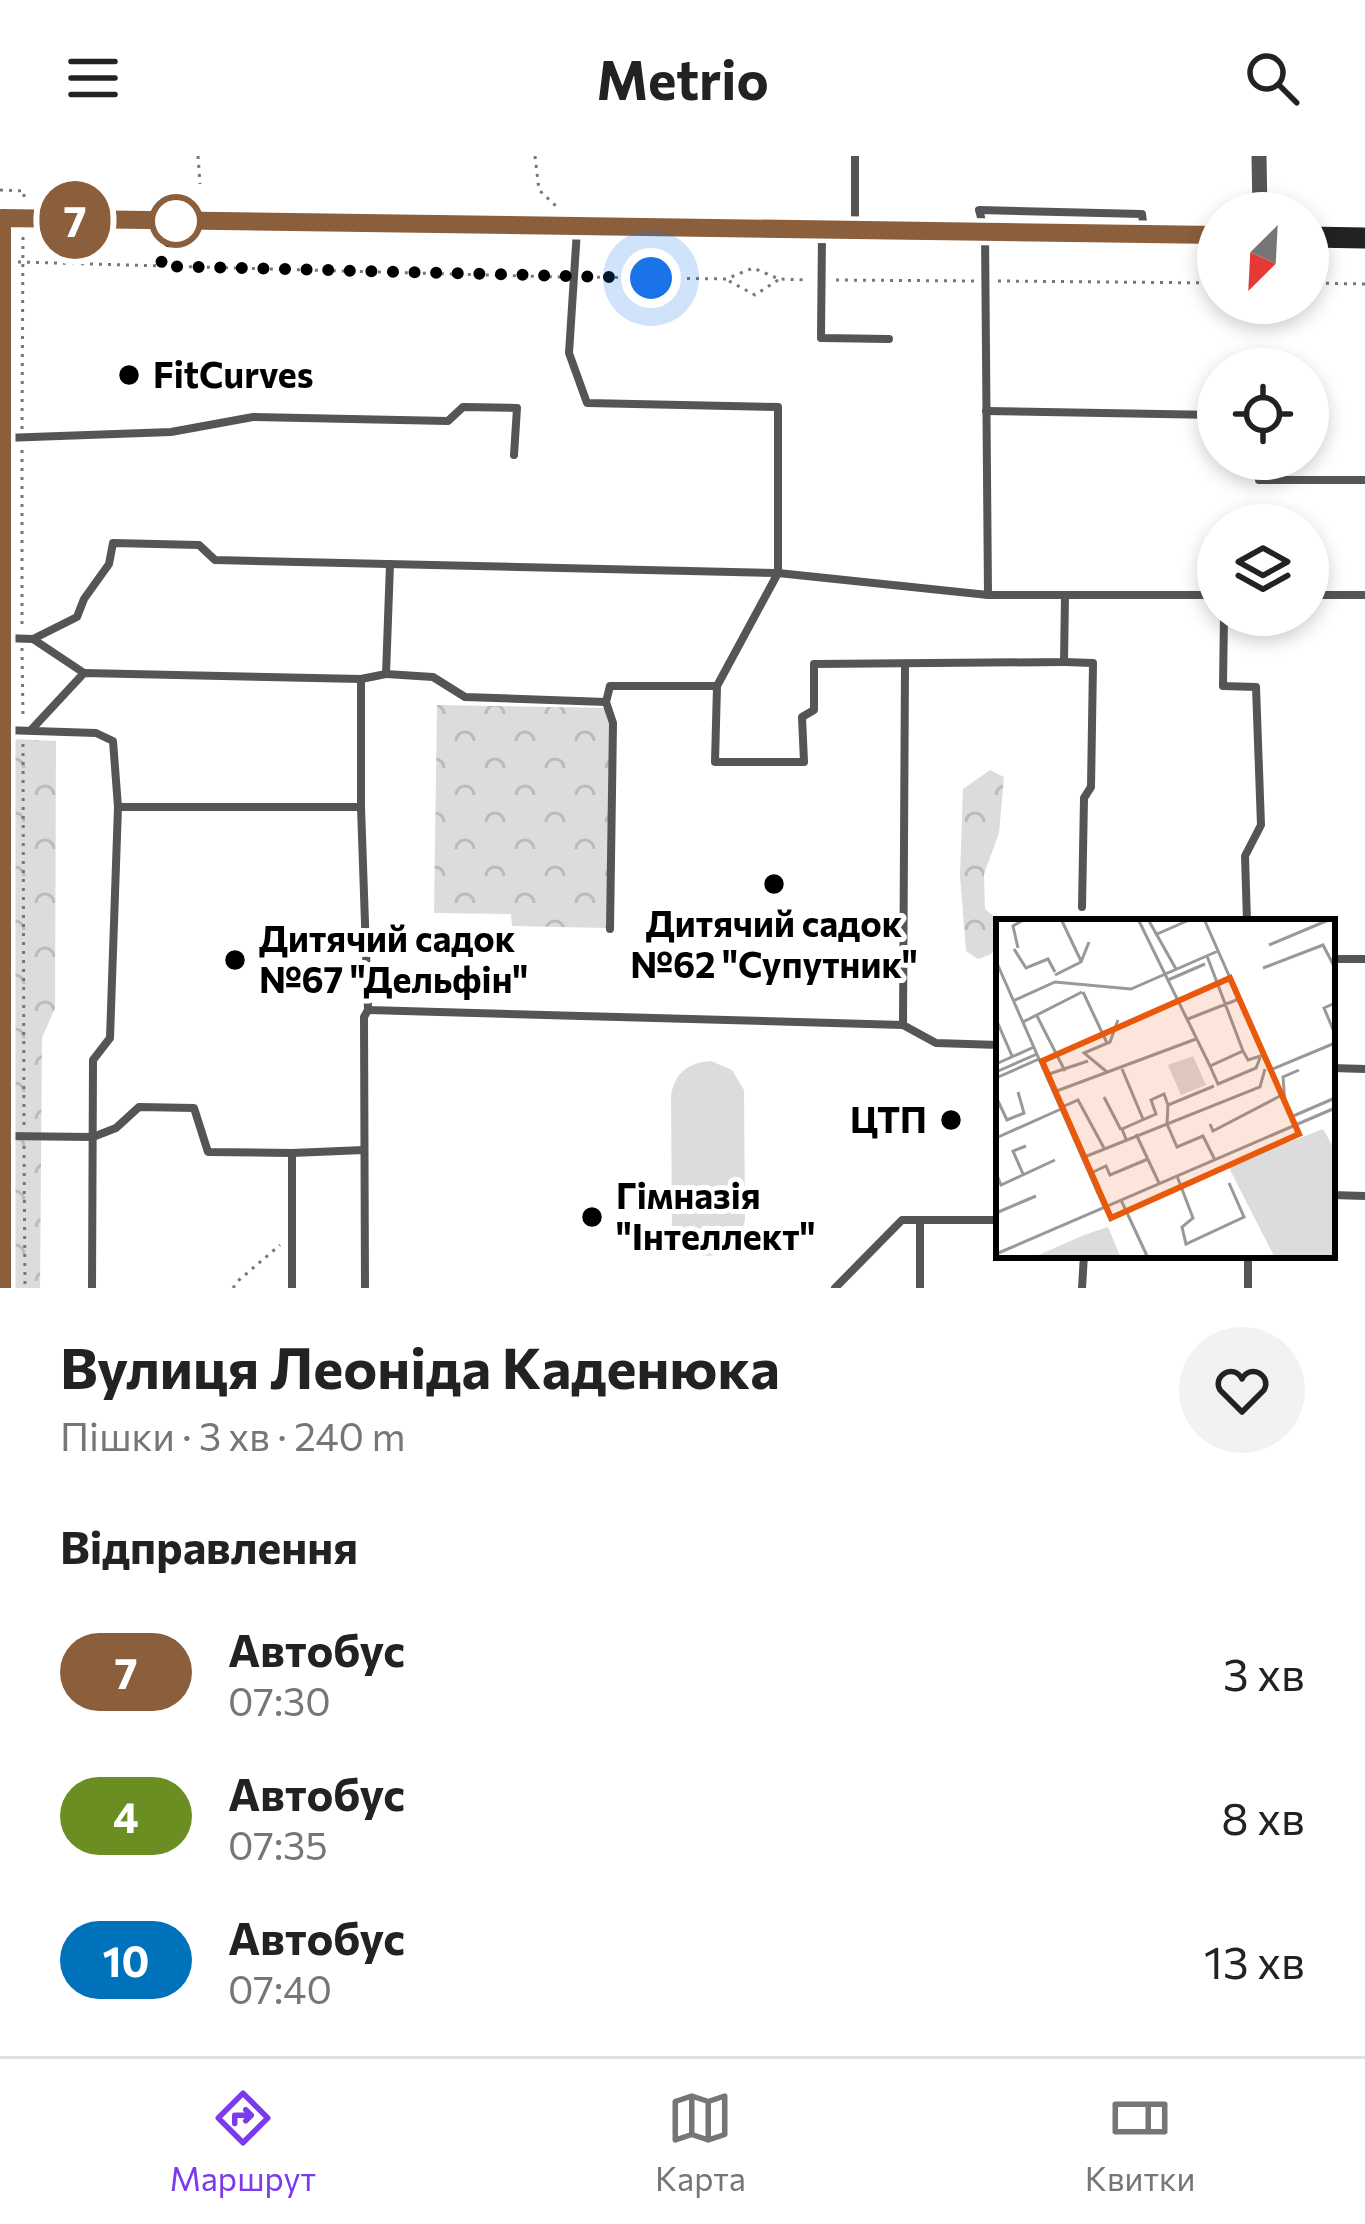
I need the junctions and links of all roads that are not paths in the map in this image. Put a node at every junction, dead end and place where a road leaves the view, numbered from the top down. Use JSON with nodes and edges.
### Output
{"nodes":[{"id":1,"x":855,"y":156,"type":"edge"},
{"id":2,"x":1259,"y":156,"type":"edge"},
{"id":3,"x":1260,"y":192,"type":"edge"},
{"id":4,"x":1,"y":218,"type":"edge"},
{"id":5,"x":578,"y":226,"type":"junction"},
{"id":6,"x":822,"y":230,"type":"junction"},
{"id":7,"x":855,"y":230,"type":"junction"},
{"id":8,"x":985,"y":232,"type":"junction"},
{"id":9,"x":1197,"y":234,"type":"edge"},
{"id":10,"x":1329,"y":237,"type":"edge"},
{"id":11,"x":1365,"y":238,"type":"edge"},
{"id":12,"x":2,"y":280,"type":"edge"},
{"id":13,"x":889,"y":339,"type":"dead end"},
{"id":14,"x":2,"y":386,"type":"edge"},
{"id":15,"x":986,"y":411,"type":"junction"},
{"id":16,"x":1197,"y":415,"type":"edge"},
{"id":17,"x":13,"y":438,"type":"junction"},
{"id":18,"x":514,"y":455,"type":"dead end"},
{"id":19,"x":1329,"y":480,"type":"edge"},
{"id":20,"x":1365,"y":480,"type":"edge"},
{"id":21,"x":390,"y":564,"type":"junction"},
{"id":22,"x":778,"y":573,"type":"junction"},
{"id":23,"x":988,"y":595,"type":"junction"},
{"id":24,"x":1065,"y":595,"type":"junction"},
{"id":25,"x":1197,"y":595,"type":"edge"},
{"id":26,"x":1329,"y":595,"type":"edge"},
{"id":27,"x":1365,"y":595,"type":"edge"},
{"id":28,"x":2,"y":628,"type":"edge"},
{"id":29,"x":1224,"y":636,"type":"edge"},
{"id":30,"x":28,"y":639,"type":"junction"},
{"id":31,"x":1064,"y":662,"type":"junction"},
{"id":32,"x":905,"y":664,"type":"junction"},
{"id":33,"x":85,"y":674,"type":"junction"},
{"id":34,"x":386,"y":674,"type":"junction"},
{"id":35,"x":361,"y":679,"type":"junction"},
{"id":36,"x":717,"y":686,"type":"junction"},
{"id":37,"x":606,"y":703,"type":"junction"},
{"id":38,"x":3,"y":730,"type":"junction"},
{"id":39,"x":26,"y":731,"type":"junction"},
{"id":40,"x":118,"y":807,"type":"junction"},
{"id":41,"x":361,"y":807,"type":"junction"},
{"id":42,"x":1082,"y":907,"type":"dead end"},
{"id":43,"x":1247,"y":919,"type":"edge"},
{"id":44,"x":610,"y":929,"type":"dead end"},
{"id":45,"x":368,"y":1010,"type":"junction"},
{"id":46,"x":903,"y":1025,"type":"junction"},
{"id":47,"x":996,"y":1047,"type":"edge"},
{"id":48,"x":1335,"y":1068,"type":"edge"},
{"id":49,"x":1365,"y":1069,"type":"edge"},
{"id":50,"x":2,"y":1136,"type":"edge"},
{"id":51,"x":93,"y":1137,"type":"junction"},
{"id":52,"x":364,"y":1150,"type":"junction"},
{"id":53,"x":292,"y":1153,"type":"junction"},
{"id":54,"x":1335,"y":1195,"type":"edge"},
{"id":55,"x":1365,"y":1196,"type":"edge"},
{"id":56,"x":920,"y":1220,"type":"junction"},
{"id":57,"x":996,"y":1220,"type":"edge"},
{"id":58,"x":1084,"y":1258,"type":"edge"},
{"id":59,"x":2,"y":1288,"type":"edge"},
{"id":60,"x":92,"y":1288,"type":"edge"},
{"id":61,"x":292,"y":1288,"type":"edge"},
{"id":62,"x":365,"y":1288,"type":"edge"},
{"id":63,"x":835,"y":1288,"type":"edge"},
{"id":64,"x":920,"y":1288,"type":"edge"},
{"id":65,"x":1082,"y":1288,"type":"edge"}],
"edges":[{"from":1,"to":7,"type":"lane"},
{"from":2,"to":3,"type":"street"},
{"from":4,"to":5,"type":"main road"},
{"from":4,"to":12,"type":"street"},
{"from":5,"to":6,"type":"main road"},
{"from":5,"to":22,"type":"lane"},
{"from":6,"to":7,"type":"main road"},
{"from":6,"to":13,"type":"lane"},
{"from":7,"to":8,"type":"main road"},
{"from":8,"to":9,"type":"main road"},
{"from":8,"to":15,"type":"lane"},
{"from":10,"to":11,"type":"main road"},
{"from":12,"to":14,"type":"street"},
{"from":14,"to":17,"type":"street"},
{"from":15,"to":16,"type":"lane"},
{"from":15,"to":23,"type":"lane"},
{"from":17,"to":18,"type":"lane"},
{"from":17,"to":28,"type":"street"},
{"from":19,"to":20,"type":"lane"},
{"from":21,"to":22,"type":"lane"},
{"from":21,"to":30,"type":"lane"},
{"from":21,"to":34,"type":"lane"},
{"from":22,"to":23,"type":"lane"},
{"from":22,"to":36,"type":"lane"},
{"from":23,"to":24,"type":"lane"},
{"from":24,"to":25,"type":"lane"},
{"from":24,"to":31,"type":"lane"},
{"from":26,"to":27,"type":"lane"},
{"from":28,"to":30,"type":"lane"},
{"from":28,"to":38,"type":"street"},
{"from":29,"to":43,"type":"lane"},
{"from":30,"to":33,"type":"lane"},
{"from":31,"to":32,"type":"lane"},
{"from":31,"to":42,"type":"lane"},
{"from":32,"to":36,"type":"lane"},
{"from":32,"to":46,"type":"lane"},
{"from":33,"to":35,"type":"lane"},
{"from":33,"to":39,"type":"lane"},
{"from":34,"to":35,"type":"lane"},
{"from":34,"to":37,"type":"lane"},
{"from":35,"to":41,"type":"lane"},
{"from":36,"to":37,"type":"lane"},
{"from":37,"to":44,"type":"lane"},
{"from":38,"to":39,"type":"lane"},
{"from":38,"to":50,"type":"street"},
{"from":39,"to":40,"type":"lane"},
{"from":40,"to":41,"type":"lane"},
{"from":40,"to":51,"type":"lane"},
{"from":41,"to":45,"type":"lane"},
{"from":45,"to":46,"type":"lane"},
{"from":45,"to":52,"type":"lane"},
{"from":46,"to":47,"type":"lane"},
{"from":48,"to":49,"type":"lane"},
{"from":50,"to":51,"type":"lane"},
{"from":50,"to":59,"type":"street"},
{"from":51,"to":53,"type":"lane"},
{"from":51,"to":60,"type":"lane"},
{"from":52,"to":53,"type":"lane"},
{"from":52,"to":62,"type":"lane"},
{"from":53,"to":61,"type":"lane"},
{"from":54,"to":55,"type":"lane"},
{"from":56,"to":57,"type":"lane"},
{"from":56,"to":63,"type":"lane"},
{"from":56,"to":64,"type":"lane"},
{"from":58,"to":65,"type":"lane"}]}
